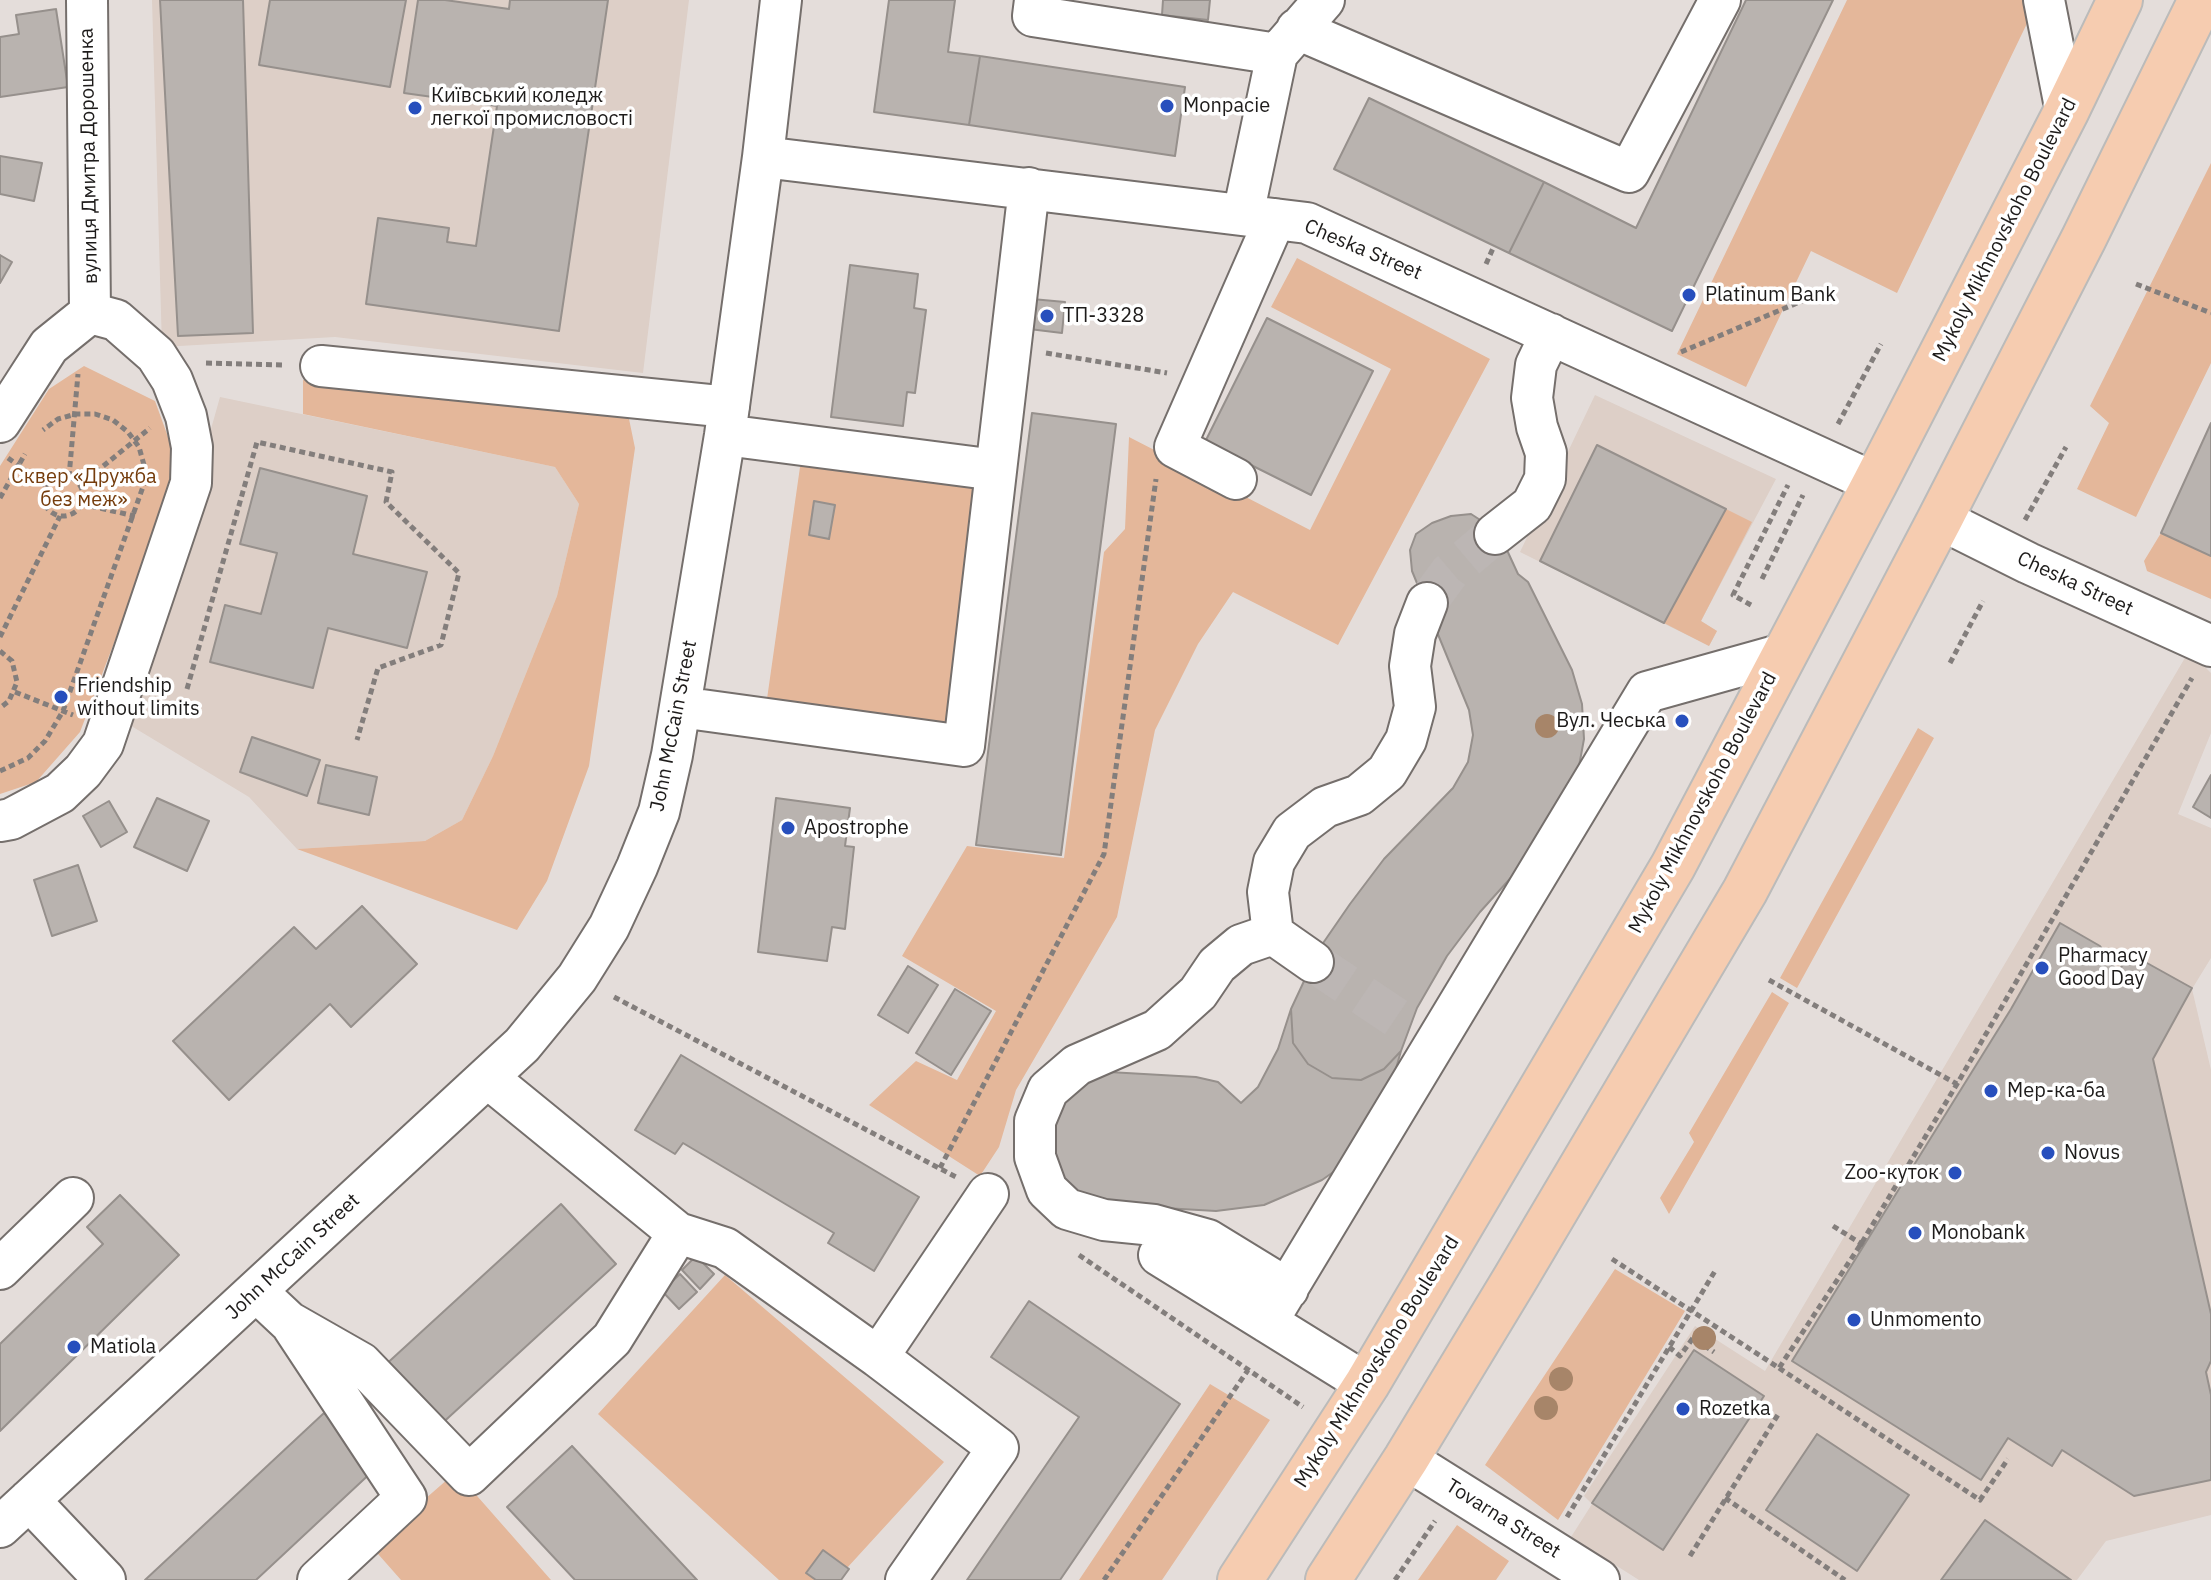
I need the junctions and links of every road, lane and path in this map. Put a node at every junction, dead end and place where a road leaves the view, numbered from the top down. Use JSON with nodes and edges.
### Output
{"nodes":[{"id":1,"x":87,"y":0,"type":"edge"},
{"id":2,"x":781,"y":0,"type":"edge"},
{"id":3,"x":1035,"y":0,"type":"edge"},
{"id":4,"x":1324,"y":0,"type":"edge"},
{"id":5,"x":1720,"y":0,"type":"edge"},
{"id":6,"x":2044,"y":0,"type":"edge"},
{"id":7,"x":2120,"y":0,"type":"edge"},
{"id":8,"x":2201,"y":0,"type":"edge"},
{"id":9,"x":1287,"y":42,"type":"junction"},
{"id":10,"x":2066,"y":112,"type":"junction"},
{"id":11,"x":763,"y":157,"type":"junction"},
{"id":12,"x":1029,"y":188,"type":"junction"},
{"id":13,"x":1259,"y":217,"type":"junction"},
{"id":14,"x":2136,"y":284,"type":"dead end"},
{"id":15,"x":1816,"y":295,"type":"dead end"},
{"id":16,"x":2211,"y":313,"type":"edge"},
{"id":17,"x":86,"y":316,"type":"junction"},
{"id":18,"x":1551,"y":334,"type":"junction"},
{"id":19,"x":1881,"y":344,"type":"dead end"},
{"id":20,"x":1010,"y":347,"type":"junction"},
{"id":21,"x":204,"y":363,"type":"dead end"},
{"id":22,"x":305,"y":365,"type":"joint"},
{"id":23,"x":1634,"y":373,"type":"junction"},
{"id":24,"x":1206,"y":379,"type":"junction"},
{"id":25,"x":180,"y":403,"type":"junction"},
{"id":26,"x":76,"y":414,"type":"junction"},
{"id":27,"x":727,"y":421,"type":"junction"},
{"id":28,"x":16,"y":433,"type":"edge"},
{"id":29,"x":37,"y":437,"type":"dead end"},
{"id":30,"x":135,"y":441,"type":"junction"},
{"id":31,"x":1818,"y":443,"type":"junction"},
{"id":32,"x":2066,"y":447,"type":"dead end"},
{"id":33,"x":0,"y":452,"type":"edge"},
{"id":34,"x":18,"y":465,"type":"junction"},
{"id":35,"x":996,"y":470,"type":"junction"},
{"id":36,"x":69,"y":477,"type":"junction"},
{"id":37,"x":1236,"y":479,"type":"dead end"},
{"id":38,"x":1155,"y":480,"type":"dead end"},
{"id":39,"x":1875,"y":483,"type":"junction"},
{"id":40,"x":80,"y":485,"type":"junction"},
{"id":41,"x":46,"y":486,"type":"junction"},
{"id":42,"x":1803,"y":495,"type":"dead end"},
{"id":43,"x":0,"y":498,"type":"edge"},
{"id":44,"x":81,"y":504,"type":"junction"},
{"id":45,"x":132,"y":515,"type":"junction"},
{"id":46,"x":60,"y":516,"type":"junction"},
{"id":47,"x":1940,"y":519,"type":"junction"},
{"id":48,"x":177,"y":523,"type":"junction"},
{"id":49,"x":2019,"y":531,"type":"dead end"},
{"id":50,"x":1495,"y":534,"type":"tunnel mouth"},
{"id":51,"x":1762,"y":579,"type":"dead end"},
{"id":52,"x":1983,"y":601,"type":"dead end"},
{"id":53,"x":1427,"y":603,"type":"tunnel mouth"},
{"id":54,"x":1751,"y":605,"type":"dead end"},
{"id":55,"x":0,"y":637,"type":"edge"},
{"id":56,"x":2211,"y":646,"type":"edge"},
{"id":57,"x":0,"y":651,"type":"edge"},
{"id":58,"x":1783,"y":654,"type":"junction"},
{"id":59,"x":1950,"y":663,"type":"dead end"},
{"id":60,"x":187,"y":689,"type":"dead end"},
{"id":61,"x":15,"y":692,"type":"junction"},
{"id":62,"x":680,"y":707,"type":"junction"},
{"id":63,"x":0,"y":708,"type":"edge"},
{"id":64,"x":63,"y":711,"type":"junction"},
{"id":65,"x":108,"y":730,"type":"junction"},
{"id":66,"x":357,"y":740,"type":"dead end"},
{"id":67,"x":0,"y":771,"type":"edge"},
{"id":68,"x":0,"y":821,"type":"edge"},
{"id":69,"x":1273,"y":934,"type":"junction"},
{"id":70,"x":1313,"y":962,"type":"tunnel mouth"},
{"id":71,"x":1769,"y":980,"type":"dead end"},
{"id":72,"x":614,"y":997,"type":"dead end"},
{"id":73,"x":488,"y":1078,"type":"junction"},
{"id":74,"x":1957,"y":1084,"type":"junction"},
{"id":75,"x":940,"y":1168,"type":"junction"},
{"id":76,"x":988,"y":1194,"type":"joint"},
{"id":77,"x":73,"y":1198,"type":"dead end"},
{"id":78,"x":1833,"y":1226,"type":"dead end"},
{"id":79,"x":678,"y":1233,"type":"junction"},
{"id":80,"x":1863,"y":1245,"type":"junction"},
{"id":81,"x":1066,"y":1247,"type":"dead end"},
{"id":82,"x":1159,"y":1255,"type":"dead end"},
{"id":83,"x":1612,"y":1259,"type":"dead end"},
{"id":84,"x":0,"y":1269,"type":"edge"},
{"id":85,"x":1715,"y":1271,"type":"dead end"},
{"id":86,"x":256,"y":1291,"type":"junction"},
{"id":87,"x":1278,"y":1305,"type":"junction"},
{"id":88,"x":1692,"y":1309,"type":"junction"},
{"id":89,"x":289,"y":1322,"type":"junction"},
{"id":90,"x":1669,"y":1347,"type":"junction"},
{"id":91,"x":1714,"y":1352,"type":"dead end"},
{"id":92,"x":878,"y":1357,"type":"junction"},
{"id":93,"x":1779,"y":1368,"type":"junction"},
{"id":94,"x":1248,"y":1369,"type":"junction"},
{"id":95,"x":1367,"y":1384,"type":"junction"},
{"id":96,"x":1303,"y":1407,"type":"dead end"},
{"id":97,"x":1779,"y":1413,"type":"dead end"},
{"id":98,"x":1406,"y":1459,"type":"junction"},
{"id":99,"x":2008,"y":1459,"type":"dead end"},
{"id":100,"x":1725,"y":1498,"type":"junction"},
{"id":101,"x":29,"y":1500,"type":"junction"},
{"id":102,"x":1566,"y":1518,"type":"dead end"},
{"id":103,"x":0,"y":1527,"type":"edge"},
{"id":104,"x":1690,"y":1556,"type":"dead end"},
{"id":105,"x":105,"y":1580,"type":"edge"},
{"id":106,"x":318,"y":1580,"type":"edge"},
{"id":107,"x":906,"y":1580,"type":"edge"},
{"id":108,"x":1104,"y":1580,"type":"edge"},
{"id":109,"x":1240,"y":1580,"type":"edge"},
{"id":110,"x":1328,"y":1580,"type":"edge"},
{"id":111,"x":1599,"y":1580,"type":"edge"},
{"id":112,"x":1845,"y":1580,"type":"edge"}],
"edges":[{"from":1,"to":17,"type":"street","name":"вулиця Дмитра Дорошенка"},
{"from":2,"to":11,"type":"street","name":"John McCain Street"},
{"from":3,"to":9,"type":"street"},
{"from":4,"to":9,"type":"street"},
{"from":5,"to":9,"type":"street"},
{"from":6,"to":10,"type":"street"},
{"from":7,"to":10,"type":"highway","name":"Mykoly Mikhnovskoho Boulevard"},
{"from":8,"to":47,"type":"highway"},
{"from":9,"to":13,"type":"street"},
{"from":10,"to":39,"type":"highway","name":"Mykoly Mikhnovskoho Boulevard"},
{"from":11,"to":12,"type":"street","name":"Cheska Street"},
{"from":11,"to":27,"type":"street","name":"John McCain Street"},
{"from":12,"to":13,"type":"street","name":"Cheska Street"},
{"from":12,"to":20,"type":"street"},
{"from":13,"to":18,"type":"street","name":"Cheska Street"},
{"from":13,"to":24,"type":"street"},
{"from":14,"to":16,"type":"path"},
{"from":15,"to":23,"type":"path"},
{"from":17,"to":25,"type":"street","name":"вулиця Дмитра Дорошенка"},
{"from":17,"to":26,"type":"path"},
{"from":17,"to":28,"type":"street"},
{"from":18,"to":23,"type":"street","name":"Cheska Street"},
{"from":18,"to":50,"type":"street"},
{"from":19,"to":31,"type":"path"},
{"from":20,"to":24,"type":"path"},
{"from":20,"to":35,"type":"street"},
{"from":21,"to":22,"type":"path"},
{"from":22,"to":27,"type":"street"},
{"from":23,"to":31,"type":"street","name":"Cheska Street"},
{"from":24,"to":37,"type":"street"},
{"from":25,"to":30,"type":"path"},
{"from":25,"to":48,"type":"street","name":"вулиця Дмитра Дорошенка"},
{"from":26,"to":29,"type":"path"},
{"from":26,"to":30,"type":"path"},
{"from":26,"to":36,"type":"path"},
{"from":27,"to":35,"type":"street"},
{"from":27,"to":62,"type":"street","name":"John McCain Street"},
{"from":28,"to":34,"type":"path"},
{"from":30,"to":40,"type":"path"},
{"from":30,"to":45,"type":"path"},
{"from":31,"to":39,"type":"street","name":"Cheska Street"},
{"from":31,"to":54,"type":"path"},
{"from":32,"to":49,"type":"path"},
{"from":33,"to":34,"type":"path"},
{"from":34,"to":41,"type":"path"},
{"from":34,"to":43,"type":"path"},
{"from":35,"to":62,"type":"street"},
{"from":36,"to":40,"type":"path"},
{"from":36,"to":41,"type":"path"},
{"from":38,"to":75,"type":"path"},
{"from":39,"to":58,"type":"highway","name":"Mykoly Mikhnovskoho Boulevard"},
{"from":40,"to":44,"type":"path"},
{"from":41,"to":46,"type":"path"},
{"from":42,"to":51,"type":"path"},
{"from":44,"to":45,"type":"path"},
{"from":44,"to":46,"type":"path"},
{"from":45,"to":48,"type":"path"},
{"from":45,"to":64,"type":"path"},
{"from":46,"to":55,"type":"path"},
{"from":47,"to":56,"type":"street","name":"Cheska Street"},
{"from":47,"to":98,"type":"highway"},
{"from":48,"to":65,"type":"street","name":"вулиця Дмитра Дорошенка"},
{"from":52,"to":59,"type":"path"},
{"from":53,"to":69,"type":"street"},
{"from":56,"to":74,"type":"path"},
{"from":57,"to":61,"type":"path"},
{"from":58,"to":87,"type":"street"},
{"from":58,"to":95,"type":"highway","name":"Mykoly Mikhnovskoho Boulevard"},
{"from":60,"to":66,"type":"path"},
{"from":61,"to":63,"type":"path"},
{"from":61,"to":64,"type":"path"},
{"from":62,"to":73,"type":"street","name":"John McCain Street"},
{"from":64,"to":65,"type":"path"},
{"from":64,"to":67,"type":"path"},
{"from":65,"to":68,"type":"street","name":"вулиця Дмитра Дорошенка"},
{"from":69,"to":70,"type":"street"},
{"from":69,"to":87,"type":"street"},
{"from":71,"to":74,"type":"path"},
{"from":72,"to":75,"type":"path"},
{"from":73,"to":79,"type":"street"},
{"from":73,"to":86,"type":"street","name":"John McCain Street"},
{"from":74,"to":80,"type":"path"},
{"from":75,"to":76,"type":"path"},
{"from":76,"to":92,"type":"street"},
{"from":77,"to":84,"type":"street"},
{"from":78,"to":80,"type":"path"},
{"from":79,"to":89,"type":"street"},
{"from":79,"to":92,"type":"street"},
{"from":80,"to":93,"type":"path"},
{"from":81,"to":94,"type":"path"},
{"from":82,"to":87,"type":"street"},
{"from":83,"to":88,"type":"path"},
{"from":85,"to":88,"type":"path"},
{"from":86,"to":89,"type":"street"},
{"from":86,"to":101,"type":"street","name":"John McCain Street"},
{"from":87,"to":95,"type":"street"},
{"from":88,"to":90,"type":"path"},
{"from":88,"to":93,"type":"path"},
{"from":89,"to":106,"type":"street"},
{"from":90,"to":91,"type":"path"},
{"from":90,"to":102,"type":"path"},
{"from":92,"to":107,"type":"street"},
{"from":93,"to":99,"type":"path"},
{"from":94,"to":96,"type":"path"},
{"from":94,"to":108,"type":"path"},
{"from":95,"to":109,"type":"highway","name":"Mykoly Mikhnovskoho Boulevard"},
{"from":97,"to":100,"type":"path"},
{"from":98,"to":110,"type":"highway"},
{"from":98,"to":111,"type":"street","name":"Tovarna Street"},
{"from":100,"to":104,"type":"path"},
{"from":100,"to":112,"type":"path"},
{"from":101,"to":103,"type":"street","name":"John McCain Street"},
{"from":101,"to":105,"type":"street"}]}
